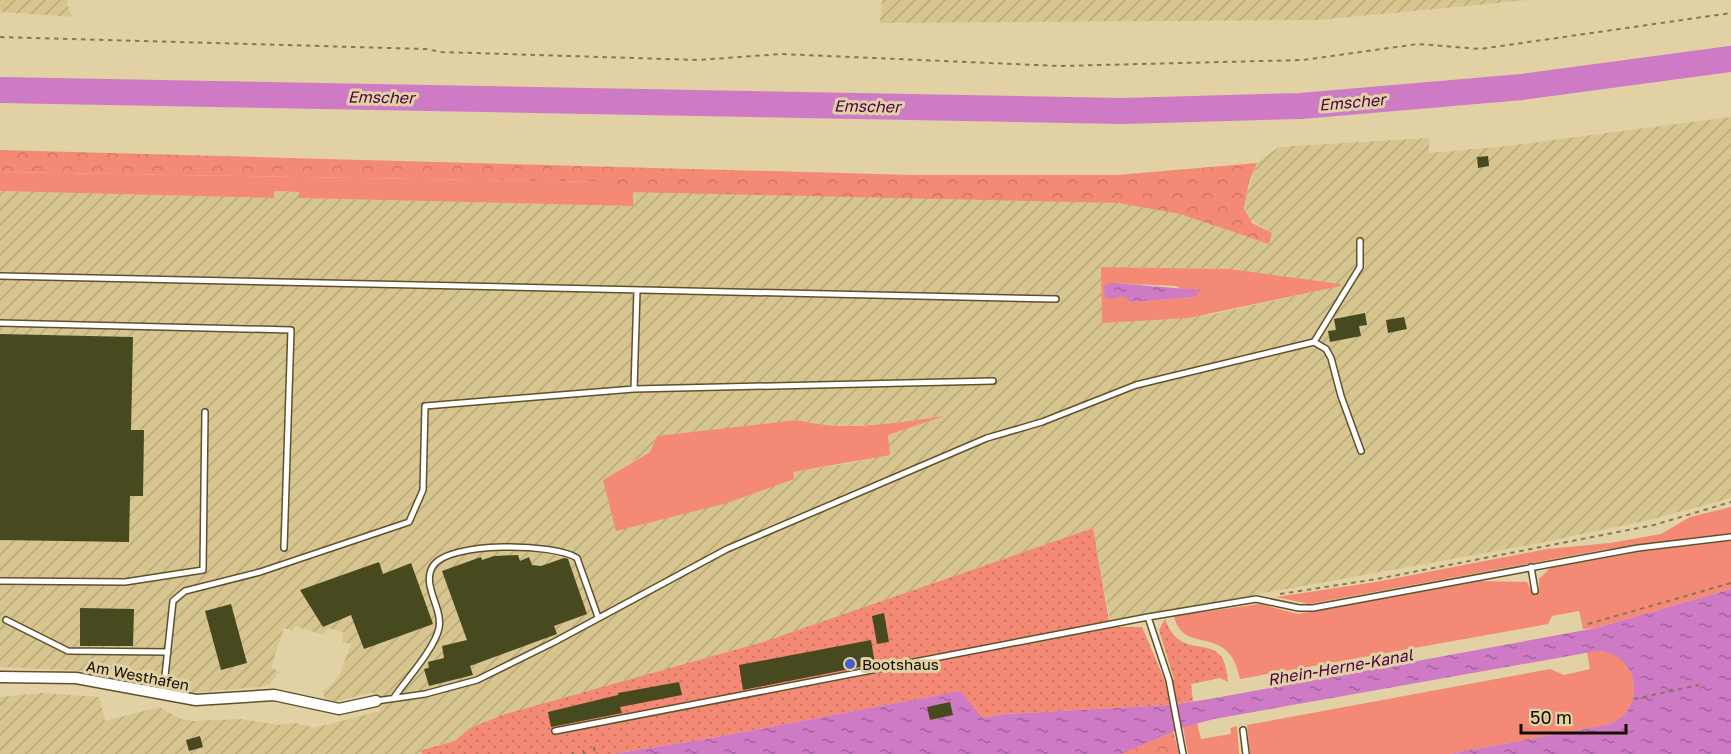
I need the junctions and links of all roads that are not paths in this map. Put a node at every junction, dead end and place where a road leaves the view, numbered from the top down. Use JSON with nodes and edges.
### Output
{"nodes":[{"id":1,"x":1360,"y":241,"type":"dead end"},
{"id":2,"x":0,"y":276,"type":"edge"},
{"id":3,"x":637,"y":290,"type":"junction"},
{"id":4,"x":1056,"y":299,"type":"dead end"},
{"id":5,"x":0,"y":323,"type":"edge"},
{"id":6,"x":1314,"y":342,"type":"junction"},
{"id":7,"x":993,"y":381,"type":"dead end"},
{"id":8,"x":634,"y":389,"type":"junction"},
{"id":9,"x":205,"y":412,"type":"dead end"},
{"id":10,"x":1361,"y":451,"type":"dead end"},
{"id":11,"x":1731,"y":537,"type":"edge"},
{"id":12,"x":284,"y":548,"type":"dead end"},
{"id":13,"x":1531,"y":567,"type":"junction"},
{"id":14,"x":0,"y":581,"type":"edge"},
{"id":15,"x":1535,"y":591,"type":"dead end"},
{"id":16,"x":597,"y":617,"type":"junction"},
{"id":17,"x":1148,"y":617,"type":"junction"},
{"id":18,"x":6,"y":621,"type":"dead end"},
{"id":19,"x":168,"y":652,"type":"junction"},
{"id":20,"x":0,"y":677,"type":"edge"},
{"id":21,"x":163,"y":696,"type":"junction"},
{"id":22,"x":395,"y":696,"type":"junction"},
{"id":23,"x":376,"y":701,"type":"joint"},
{"id":24,"x":1243,"y":730,"type":"dead end"},
{"id":25,"x":555,"y":731,"type":"dead end"},
{"id":26,"x":1183,"y":754,"type":"edge"},
{"id":27,"x":1246,"y":754,"type":"edge"}],
"edges":[{"from":1,"to":6,"type":"lane"},
{"from":2,"to":3,"type":"lane"},
{"from":3,"to":4,"type":"lane"},
{"from":3,"to":8,"type":"lane"},
{"from":5,"to":12,"type":"lane"},
{"from":6,"to":10,"type":"lane"},
{"from":6,"to":16,"type":"lane"},
{"from":7,"to":8,"type":"lane"},
{"from":8,"to":19,"type":"lane"},
{"from":9,"to":14,"type":"lane"},
{"from":11,"to":13,"type":"lane"},
{"from":13,"to":15,"type":"lane"},
{"from":13,"to":17,"type":"lane"},
{"from":16,"to":22,"type":"lane"},
{"from":16,"to":22,"type":"lane"},
{"from":17,"to":25,"type":"lane"},
{"from":17,"to":26,"type":"lane"},
{"from":18,"to":19,"type":"lane"},
{"from":19,"to":21,"type":"lane"},
{"from":20,"to":21,"type":"street","name":"Am Westhafen"},
{"from":21,"to":23,"type":"street","name":"Am Westhafen"},
{"from":22,"to":23,"type":"lane"},
{"from":24,"to":27,"type":"lane"}]}
